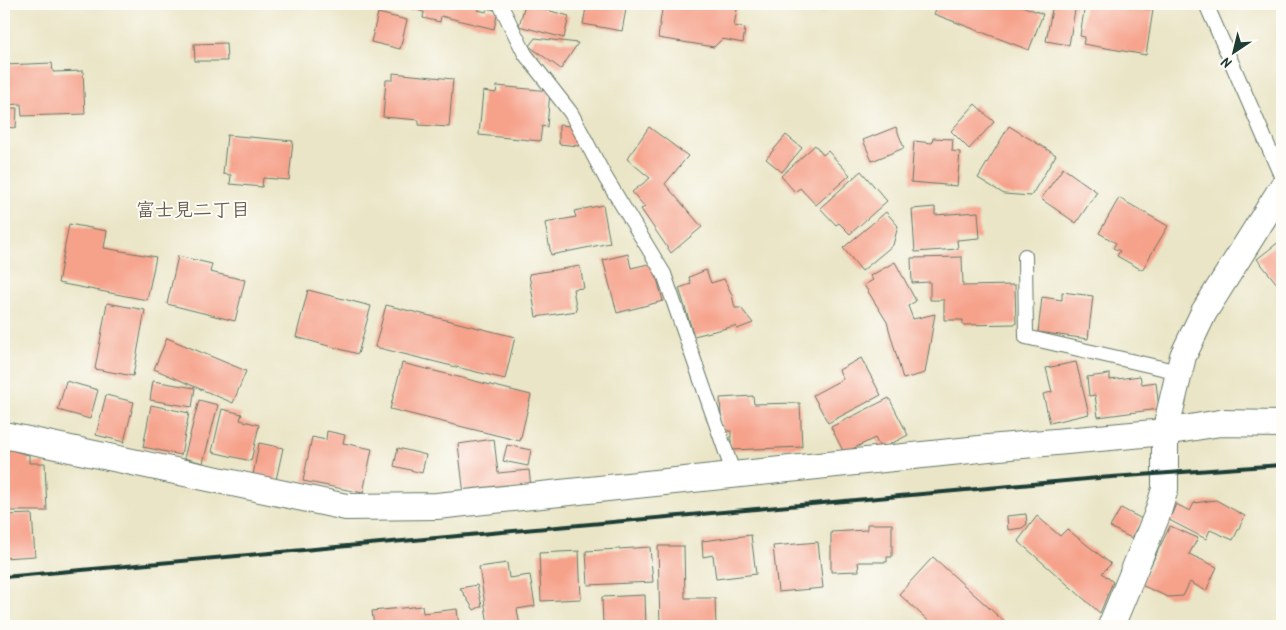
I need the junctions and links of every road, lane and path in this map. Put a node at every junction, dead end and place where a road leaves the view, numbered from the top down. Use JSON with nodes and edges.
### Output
{"nodes":[{"id":1,"x":500,"y":4,"type":"edge"},
{"id":2,"x":1206,"y":4,"type":"edge"},
{"id":3,"x":1282,"y":178,"type":"edge"},
{"id":4,"x":1282,"y":188,"type":"edge"},
{"id":5,"x":1025,"y":256,"type":"dead end"},
{"id":6,"x":1179,"y":372,"type":"junction"},
{"id":7,"x":1282,"y":424,"type":"edge"},
{"id":8,"x":1165,"y":432,"type":"junction"},
{"id":9,"x":4,"y":435,"type":"edge"},
{"id":10,"x":734,"y":475,"type":"junction"},
{"id":11,"x":1111,"y":626,"type":"edge"}],
"edges":[{"from":1,"to":10,"type":"lane"},
{"from":2,"to":3,"type":"lane"},
{"from":4,"to":6,"type":"street"},
{"from":5,"to":6,"type":"lane"},
{"from":6,"to":8,"type":"street"},
{"from":7,"to":8,"type":"street"},
{"from":8,"to":10,"type":"street"},
{"from":8,"to":11,"type":"street"},
{"from":9,"to":10,"type":"street"}]}
